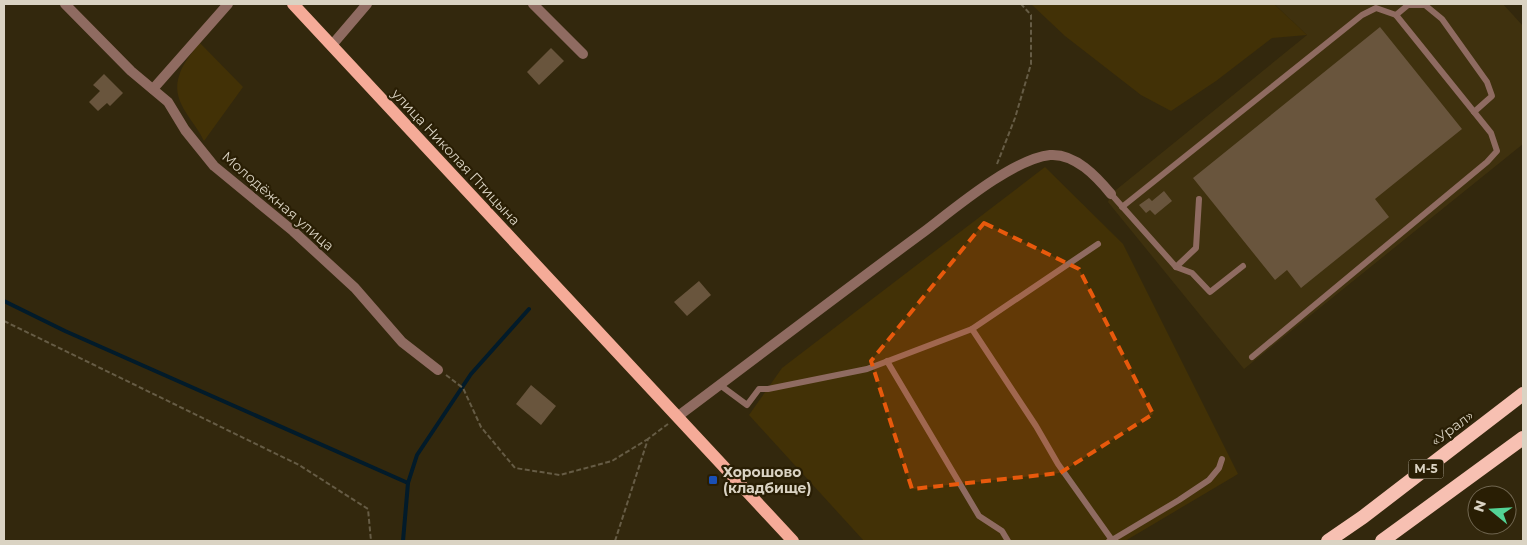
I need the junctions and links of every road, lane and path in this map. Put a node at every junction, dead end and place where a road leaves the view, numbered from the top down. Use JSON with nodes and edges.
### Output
{"nodes":[{"id":1,"x":65,"y":4,"type":"edge"},
{"id":2,"x":228,"y":4,"type":"edge"},
{"id":3,"x":294,"y":4,"type":"edge"},
{"id":4,"x":367,"y":4,"type":"edge"},
{"id":5,"x":533,"y":4,"type":"edge"},
{"id":6,"x":1021,"y":4,"type":"edge"},
{"id":7,"x":1396,"y":15,"type":"junction"},
{"id":8,"x":332,"y":45,"type":"junction"},
{"id":9,"x":583,"y":54,"type":"dead end"},
{"id":10,"x":153,"y":89,"type":"junction"},
{"id":11,"x":1474,"y":112,"type":"junction"},
{"id":12,"x":990,"y":183,"type":"junction"},
{"id":13,"x":1111,"y":194,"type":"joint"},
{"id":14,"x":1199,"y":199,"type":"dead end"},
{"id":15,"x":1122,"y":207,"type":"junction"},
{"id":16,"x":1098,"y":244,"type":"dead end"},
{"id":17,"x":1243,"y":266,"type":"dead end"},
{"id":18,"x":1176,"y":267,"type":"junction"},
{"id":19,"x":4,"y":320,"type":"edge"},
{"id":20,"x":972,"y":329,"type":"junction"},
{"id":21,"x":1252,"y":357,"type":"dead end"},
{"id":22,"x":887,"y":361,"type":"junction"},
{"id":23,"x":438,"y":370,"type":"dead end"},
{"id":24,"x":458,"y":384,"type":"dead end"},
{"id":25,"x":720,"y":385,"type":"junction"},
{"id":26,"x":1523,"y":394,"type":"edge"},
{"id":27,"x":677,"y":417,"type":"junction"},
{"id":28,"x":1523,"y":438,"type":"edge"},
{"id":29,"x":648,"y":439,"type":"junction"},
{"id":30,"x":1222,"y":459,"type":"dead end"},
{"id":31,"x":370,"y":541,"type":"edge"},
{"id":32,"x":614,"y":541,"type":"edge"},
{"id":33,"x":793,"y":541,"type":"edge"},
{"id":34,"x":1008,"y":541,"type":"edge"},
{"id":35,"x":1110,"y":541,"type":"edge"},
{"id":36,"x":1328,"y":541,"type":"edge"},
{"id":37,"x":1382,"y":541,"type":"edge"}],
"edges":[{"from":1,"to":10,"type":"street","name":"Молодёжная улица"},
{"from":2,"to":10,"type":"street"},
{"from":3,"to":8,"type":"main road","name":"улица Николая Птицына"},
{"from":4,"to":8,"type":"street"},
{"from":5,"to":9,"type":"street"},
{"from":6,"to":12,"type":"path"},
{"from":7,"to":11,"type":"lane"},
{"from":7,"to":11,"type":"lane"},
{"from":7,"to":15,"type":"lane"},
{"from":8,"to":27,"type":"main road","name":"улица Николая Птицына"},
{"from":10,"to":23,"type":"street","name":"Молодёжная улица"},
{"from":11,"to":21,"type":"lane"},
{"from":12,"to":13,"type":"street"},
{"from":12,"to":25,"type":"street"},
{"from":13,"to":15,"type":"lane"},
{"from":14,"to":18,"type":"lane"},
{"from":15,"to":18,"type":"lane"},
{"from":16,"to":20,"type":"lane"},
{"from":17,"to":18,"type":"lane"},
{"from":19,"to":31,"type":"path"},
{"from":20,"to":22,"type":"lane"},
{"from":20,"to":35,"type":"lane"},
{"from":22,"to":25,"type":"lane"},
{"from":22,"to":34,"type":"lane"},
{"from":24,"to":29,"type":"path"},
{"from":25,"to":27,"type":"street"},
{"from":26,"to":36,"type":"highway","name":"«Урал»","number":"М-5"},
{"from":27,"to":29,"type":"path"},
{"from":27,"to":33,"type":"main road","name":"улица Николая Птицына"},
{"from":28,"to":37,"type":"highway","number":"М-5"},
{"from":29,"to":32,"type":"path"},
{"from":30,"to":35,"type":"lane"}]}
